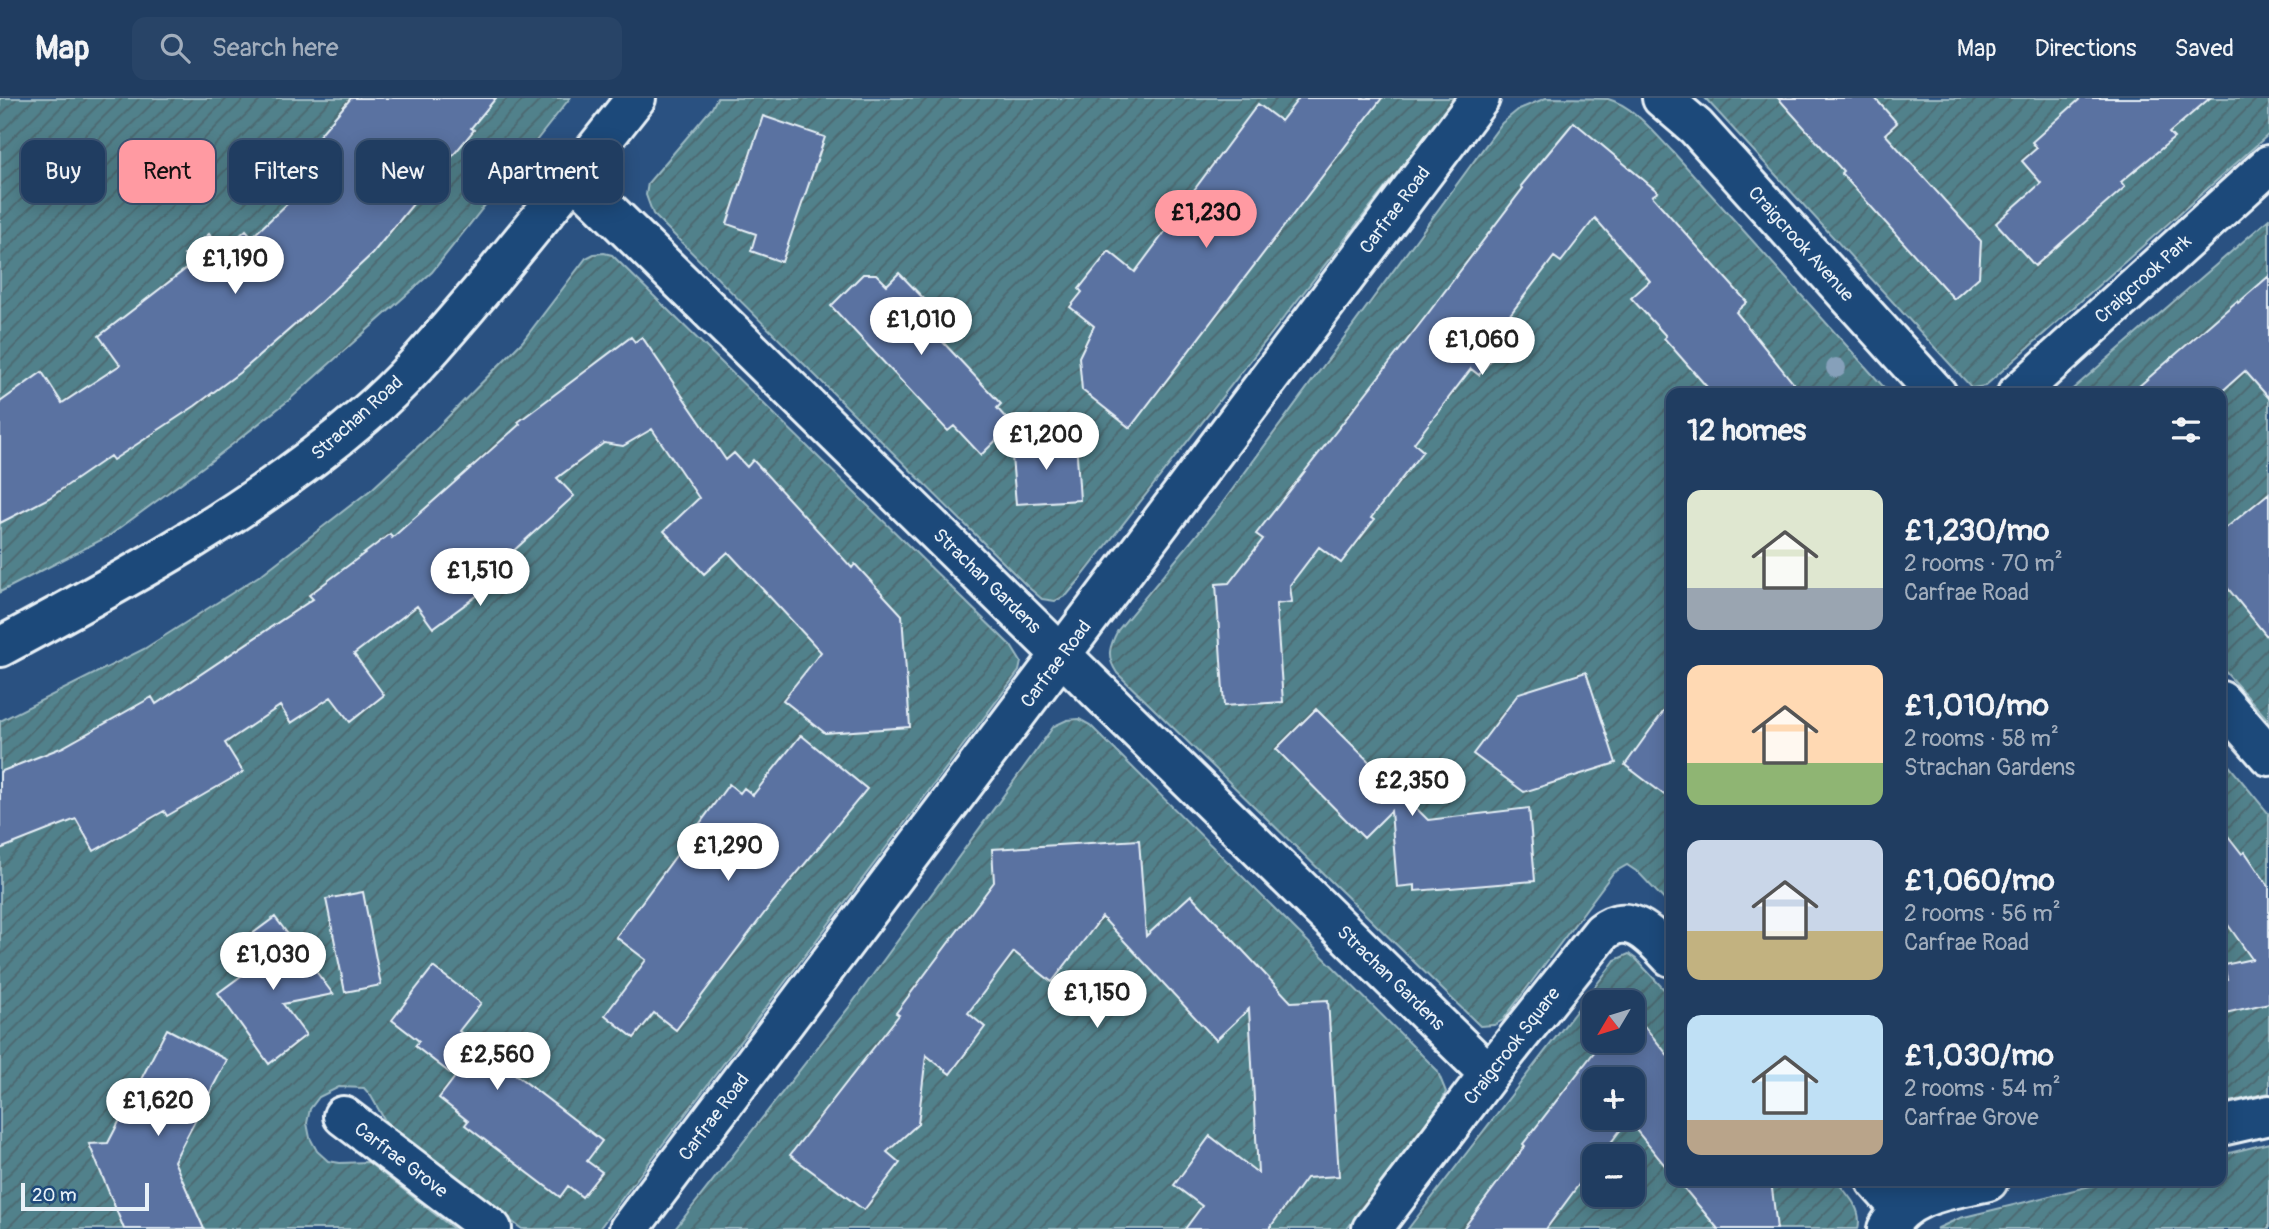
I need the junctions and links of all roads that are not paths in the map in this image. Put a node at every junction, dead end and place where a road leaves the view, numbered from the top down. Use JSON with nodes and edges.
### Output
{"nodes":[{"id":1,"x":636,"y":98,"type":"edge"},
{"id":2,"x":1480,"y":98,"type":"edge"},
{"id":3,"x":1662,"y":98,"type":"edge"},
{"id":4,"x":603,"y":140,"type":"edge"},
{"id":5,"x":2269,"y":164,"type":"edge"},
{"id":6,"x":553,"y":203,"type":"edge"},
{"id":7,"x":601,"y":203,"type":"edge"},
{"id":8,"x":1932,"y":388,"type":"edge"},
{"id":9,"x":2024,"y":388,"type":"edge"},
{"id":10,"x":0,"y":648,"type":"edge"},
{"id":11,"x":1062,"y":655,"type":"junction"},
{"id":12,"x":2226,"y":707,"type":"edge"},
{"id":13,"x":2269,"y":757,"type":"edge"},
{"id":14,"x":1666,"y":952,"type":"edge"},
{"id":15,"x":1489,"y":1074,"type":"junction"},
{"id":16,"x":2269,"y":1115,"type":"edge"},
{"id":17,"x":343,"y":1116,"type":"dead end"},
{"id":18,"x":2226,"y":1125,"type":"edge"},
{"id":19,"x":1878,"y":1186,"type":"edge"},
{"id":20,"x":1968,"y":1186,"type":"edge"},
{"id":21,"x":1894,"y":1219,"type":"edge"},
{"id":22,"x":492,"y":1229,"type":"edge"},
{"id":23,"x":629,"y":1229,"type":"edge"},
{"id":24,"x":1372,"y":1229,"type":"edge"}],
"edges":[{"from":1,"to":4,"type":"street","name":"Strachan Road"},
{"from":2,"to":11,"type":"street","name":"Carfrae Road"},
{"from":3,"to":8,"type":"street","name":"Craigcrook Avenue"},
{"from":5,"to":9,"type":"street","name":"Craigcrook Park"},
{"from":6,"to":10,"type":"street","name":"Strachan Road"},
{"from":7,"to":11,"type":"street","name":"Strachan Gardens"},
{"from":11,"to":15,"type":"street","name":"Strachan Gardens"},
{"from":11,"to":23,"type":"street","name":"Carfrae Road"},
{"from":12,"to":13,"type":"street"},
{"from":14,"to":15,"type":"street","name":"Craigcrook Square"},
{"from":15,"to":24,"type":"street","name":"Craigcrook Square"},
{"from":16,"to":18,"type":"street"},
{"from":17,"to":22,"type":"street","name":"Carfrae Grove"},
{"from":19,"to":21,"type":"street"},
{"from":20,"to":21,"type":"street"}]}
